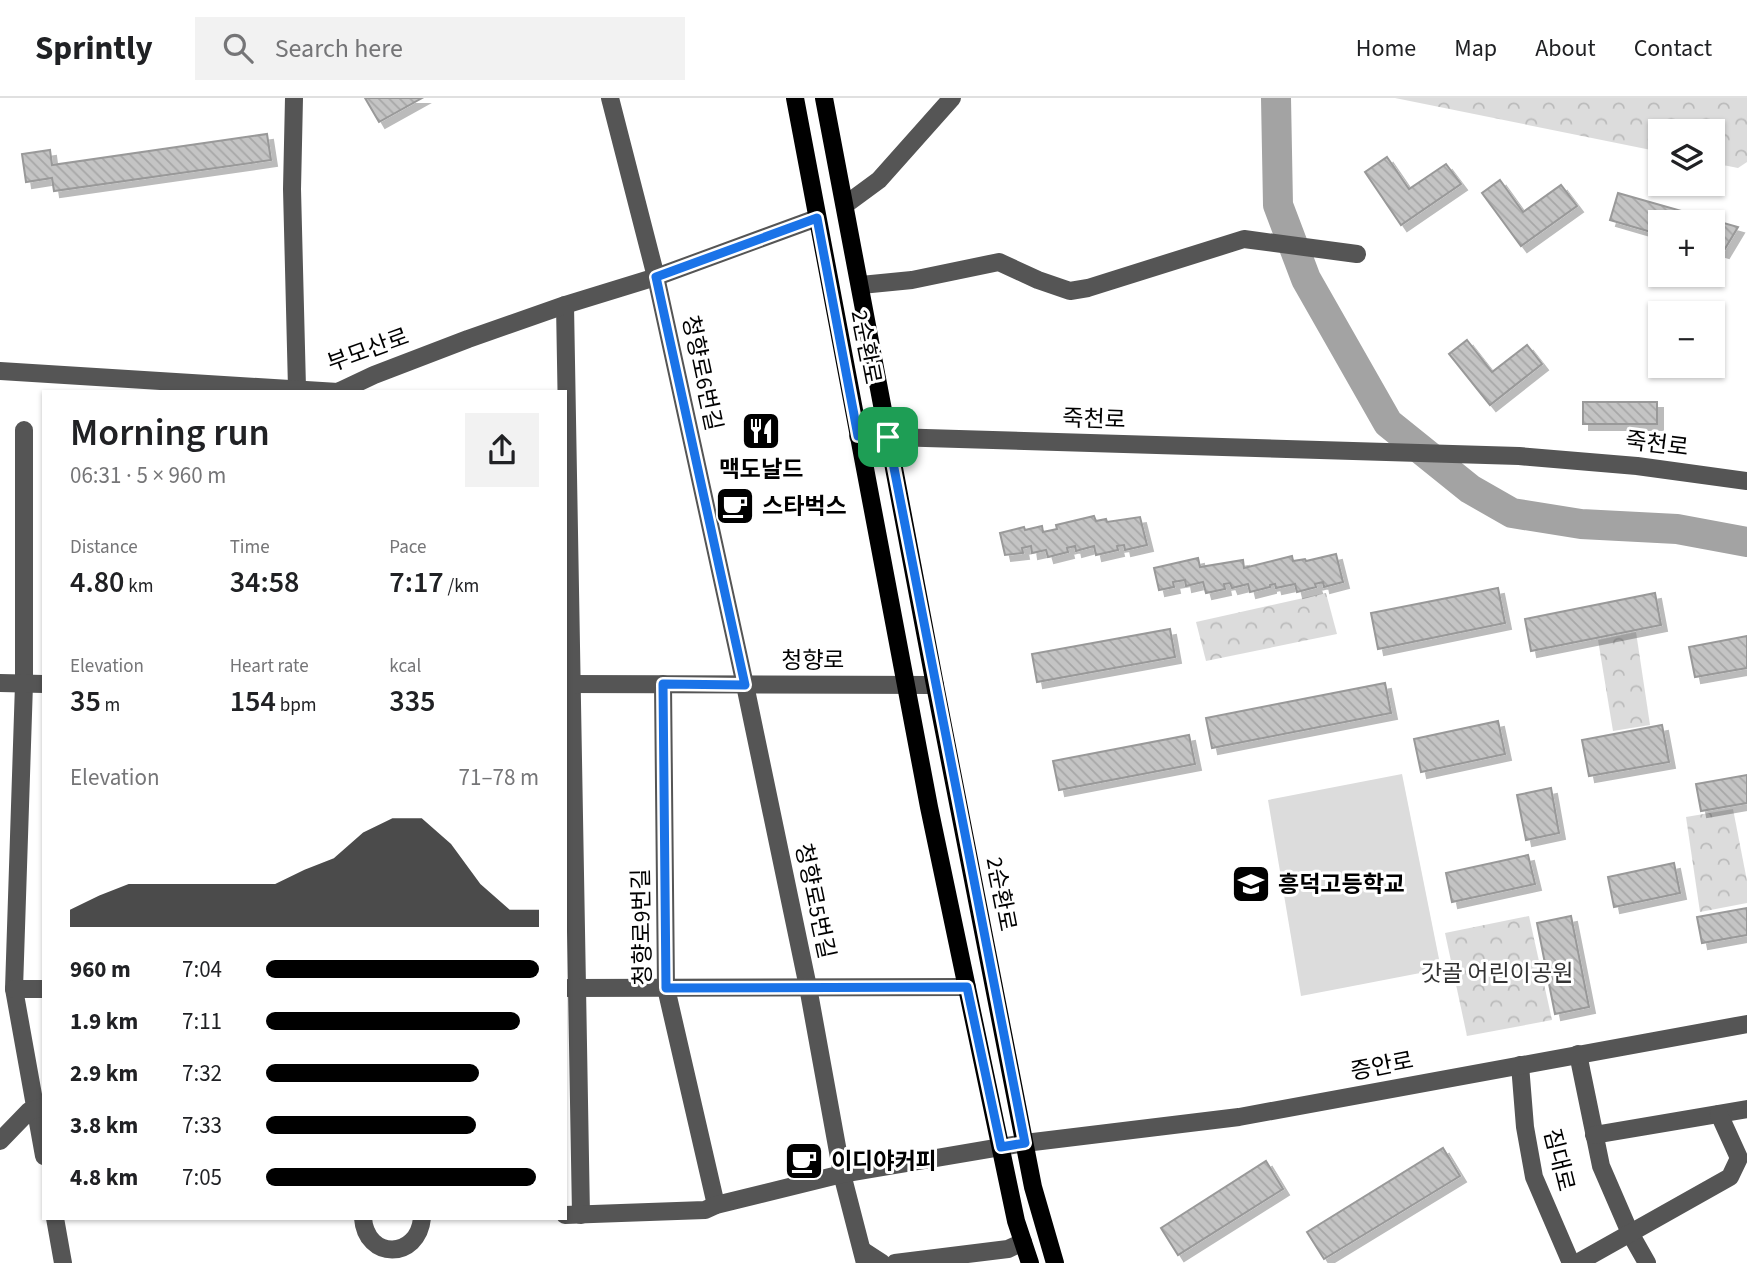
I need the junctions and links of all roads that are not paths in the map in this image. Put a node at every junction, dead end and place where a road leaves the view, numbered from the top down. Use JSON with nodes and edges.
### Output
{"nodes":[{"id":1,"x":294,"y":98,"type":"edge"},
{"id":2,"x":610,"y":98,"type":"edge"},
{"id":3,"x":795,"y":98,"type":"edge"},
{"id":4,"x":824,"y":98,"type":"edge"},
{"id":5,"x":952,"y":98,"type":"edge"},
{"id":6,"x":845,"y":205,"type":"junction"},
{"id":7,"x":817,"y":218,"type":"junction"},
{"id":8,"x":1357,"y":254,"type":"dead end"},
{"id":9,"x":656,"y":277,"type":"junction"},
{"id":10,"x":861,"y":285,"type":"junction"},
{"id":11,"x":565,"y":304,"type":"junction"},
{"id":12,"x":0,"y":371,"type":"edge"},
{"id":13,"x":297,"y":388,"type":"junction"},
{"id":14,"x":324,"y":390,"type":"edge"},
{"id":15,"x":340,"y":390,"type":"edge"},
{"id":16,"x":566,"y":390,"type":"edge"},
{"id":17,"x":24,"y":430,"type":"dead end"},
{"id":18,"x":858,"y":436,"type":"junction"},
{"id":19,"x":888,"y":437,"type":"junction"},
{"id":20,"x":1747,"y":481,"type":"edge"},
{"id":21,"x":567,"y":557,"type":"edge"},
{"id":22,"x":0,"y":683,"type":"edge"},
{"id":23,"x":24,"y":684,"type":"junction"},
{"id":24,"x":42,"y":684,"type":"edge"},
{"id":25,"x":568,"y":684,"type":"edge"},
{"id":26,"x":663,"y":684,"type":"junction"},
{"id":27,"x":745,"y":685,"type":"junction"},
{"id":28,"x":905,"y":685,"type":"junction"},
{"id":29,"x":935,"y":685,"type":"junction"},
{"id":30,"x":808,"y":987,"type":"junction"},
{"id":31,"x":967,"y":987,"type":"junction"},
{"id":32,"x":571,"y":988,"type":"edge"},
{"id":33,"x":666,"y":988,"type":"junction"},
{"id":34,"x":14,"y":989,"type":"junction"},
{"id":35,"x":42,"y":989,"type":"edge"},
{"id":36,"x":1747,"y":1024,"type":"edge"},
{"id":37,"x":1578,"y":1054,"type":"junction"},
{"id":38,"x":1520,"y":1065,"type":"junction"},
{"id":39,"x":40,"y":1108,"type":"edge"},
{"id":40,"x":1747,"y":1109,"type":"edge"},
{"id":41,"x":1720,"y":1114,"type":"junction"},
{"id":42,"x":42,"y":1132,"type":"edge"},
{"id":43,"x":1594,"y":1135,"type":"junction"},
{"id":44,"x":0,"y":1141,"type":"edge"},
{"id":45,"x":1025,"y":1143,"type":"junction"},
{"id":46,"x":1001,"y":1147,"type":"junction"},
{"id":47,"x":842,"y":1174,"type":"junction"},
{"id":48,"x":716,"y":1205,"type":"junction"},
{"id":49,"x":573,"y":1215,"type":"edge"},
{"id":50,"x":55,"y":1220,"type":"edge"},
{"id":51,"x":363,"y":1220,"type":"edge"},
{"id":52,"x":421,"y":1220,"type":"edge"},
{"id":53,"x":1630,"y":1233,"type":"junction"},
{"id":54,"x":1023,"y":1242,"type":"junction"},
{"id":55,"x":391,"y":1256,"type":"edge"},
{"id":56,"x":863,"y":1256,"type":"edge"},
{"id":57,"x":63,"y":1263,"type":"edge"},
{"id":58,"x":883,"y":1263,"type":"edge"},
{"id":59,"x":895,"y":1263,"type":"edge"},
{"id":60,"x":1030,"y":1263,"type":"edge"},
{"id":61,"x":1055,"y":1263,"type":"edge"},
{"id":62,"x":1571,"y":1263,"type":"edge"},
{"id":63,"x":1577,"y":1263,"type":"edge"},
{"id":64,"x":1647,"y":1263,"type":"edge"}],
"edges":[{"from":1,"to":13,"type":"street"},
{"from":2,"to":9,"type":"street"},
{"from":3,"to":7,"type":"main road","name":"2순환로"},
{"from":4,"to":6,"type":"main road","name":"2순환로"},
{"from":5,"to":6,"type":"street"},
{"from":6,"to":10,"type":"main road","name":"2순환로"},
{"from":7,"to":9,"type":"street","name":"부모산로"},
{"from":7,"to":18,"type":"main road","name":"2순환로"},
{"from":8,"to":10,"type":"street","name":"2순환로"},
{"from":9,"to":11,"type":"street","name":"부모산로"},
{"from":9,"to":27,"type":"street","name":"청향로6번길"},
{"from":10,"to":19,"type":"main road","name":"2순환로"},
{"from":11,"to":15,"type":"street","name":"부모산로"},
{"from":11,"to":16,"type":"street"},
{"from":12,"to":13,"type":"street","name":"부모산로"},
{"from":13,"to":14,"type":"street","name":"부모산로"},
{"from":17,"to":23,"type":"street"},
{"from":18,"to":19,"type":"street","name":"죽천로"},
{"from":18,"to":28,"type":"main road","name":"2순환로"},
{"from":19,"to":20,"type":"street","name":"죽천로"},
{"from":19,"to":29,"type":"main road","name":"2순환로"},
{"from":21,"to":25,"type":"street"},
{"from":22,"to":23,"type":"street"},
{"from":23,"to":24,"type":"street"},
{"from":23,"to":34,"type":"street"},
{"from":25,"to":26,"type":"street","name":"청향로"},
{"from":25,"to":32,"type":"street"},
{"from":26,"to":27,"type":"street","name":"청향로"},
{"from":26,"to":33,"type":"street","name":"청향로9번길"},
{"from":27,"to":28,"type":"street","name":"청향로"},
{"from":27,"to":30,"type":"street","name":"청향로5번길"},
{"from":28,"to":29,"type":"street","name":"청향로"},
{"from":28,"to":31,"type":"main road","name":"2순환로"},
{"from":29,"to":45,"type":"main road","name":"2순환로"},
{"from":30,"to":31,"type":"street"},
{"from":30,"to":33,"type":"street"},
{"from":30,"to":47,"type":"street","name":"청향로5번길"},
{"from":31,"to":46,"type":"main road","name":"2순환로"},
{"from":32,"to":33,"type":"street"},
{"from":32,"to":49,"type":"street"},
{"from":33,"to":48,"type":"street","name":"청향로9번길"},
{"from":34,"to":35,"type":"street"},
{"from":34,"to":39,"type":"street"},
{"from":36,"to":37,"type":"street","name":"증안로"},
{"from":37,"to":38,"type":"street","name":"증안로"},
{"from":37,"to":43,"type":"street"},
{"from":38,"to":45,"type":"street","name":"증안로"},
{"from":38,"to":62,"type":"street","name":"짐대로"},
{"from":39,"to":42,"type":"street"},
{"from":39,"to":44,"type":"street"},
{"from":40,"to":41,"type":"street"},
{"from":41,"to":43,"type":"street"},
{"from":41,"to":53,"type":"street"},
{"from":43,"to":53,"type":"street"},
{"from":45,"to":46,"type":"street","name":"증안로"},
{"from":45,"to":61,"type":"main road","name":"2순환로"},
{"from":46,"to":47,"type":"street","name":"증안로"},
{"from":46,"to":54,"type":"main road","name":"2순환로"},
{"from":47,"to":48,"type":"street","name":"증안로"},
{"from":47,"to":56,"type":"street","name":"청향로5번길"},
{"from":48,"to":49,"type":"street","name":"증안로"},
{"from":50,"to":57,"type":"street"},
{"from":51,"to":55,"type":"street"},
{"from":52,"to":55,"type":"street"},
{"from":53,"to":63,"type":"street"},
{"from":53,"to":64,"type":"street"},
{"from":54,"to":59,"type":"street"},
{"from":54,"to":60,"type":"main road","name":"2순환로"},
{"from":56,"to":58,"type":"street"}]}
